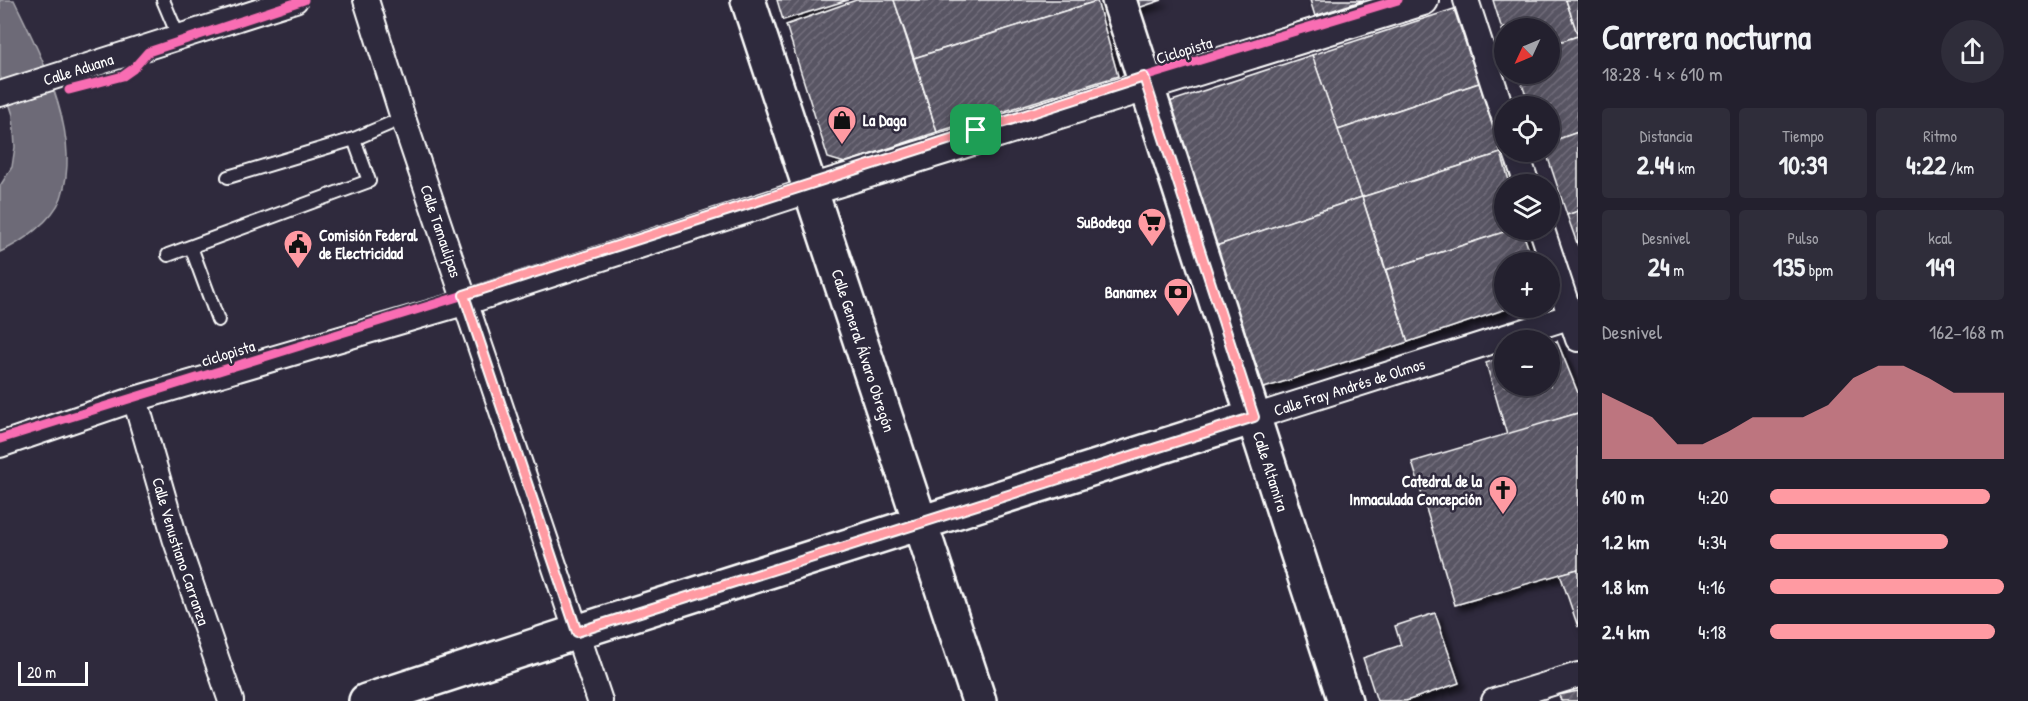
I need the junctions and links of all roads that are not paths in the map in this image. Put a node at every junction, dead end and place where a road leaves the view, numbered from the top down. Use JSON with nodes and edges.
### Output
{"nodes":[{"id":1,"x":163,"y":0,"type":"edge"},
{"id":2,"x":294,"y":0,"type":"edge"},
{"id":3,"x":366,"y":0,"type":"edge"},
{"id":4,"x":748,"y":0,"type":"edge"},
{"id":5,"x":1119,"y":0,"type":"edge"},
{"id":6,"x":1423,"y":0,"type":"edge"},
{"id":7,"x":1466,"y":0,"type":"edge"},
{"id":8,"x":179,"y":38,"type":"junction"},
{"id":9,"x":1147,"y":86,"type":"junction"},
{"id":10,"x":0,"y":94,"type":"edge"},
{"id":11,"x":1497,"y":96,"type":"edge"},
{"id":12,"x":403,"y":118,"type":"junction"},
{"id":13,"x":354,"y":138,"type":"junction"},
{"id":14,"x":228,"y":177,"type":"dead end"},
{"id":15,"x":811,"y":190,"type":"junction"},
{"id":16,"x":1546,"y":240,"type":"edge"},
{"id":17,"x":191,"y":247,"type":"junction"},
{"id":18,"x":168,"y":255,"type":"dead end"},
{"id":19,"x":467,"y":302,"type":"junction"},
{"id":20,"x":1574,"y":315,"type":"edge"},
{"id":21,"x":218,"y":320,"type":"dead end"},
{"id":22,"x":1578,"y":339,"type":"edge"},
{"id":23,"x":135,"y":399,"type":"junction"},
{"id":24,"x":1254,"y":417,"type":"junction"},
{"id":25,"x":0,"y":445,"type":"edge"},
{"id":26,"x":920,"y":524,"type":"junction"},
{"id":27,"x":577,"y":632,"type":"junction"},
{"id":28,"x":1578,"y":675,"type":"edge"},
{"id":29,"x":231,"y":701,"type":"edge"},
{"id":30,"x":366,"y":701,"type":"edge"},
{"id":31,"x":600,"y":701,"type":"edge"},
{"id":32,"x":979,"y":701,"type":"edge"},
{"id":33,"x":1345,"y":701,"type":"edge"},
{"id":34,"x":1494,"y":701,"type":"edge"}],
"edges":[{"from":1,"to":8,"type":"lane"},
{"from":2,"to":8,"type":"street","name":"Calle Aduana"},
{"from":3,"to":12,"type":"street","name":"Calle Tamaulipas"},
{"from":4,"to":15,"type":"main road","name":"Calle General Álvaro Obregón"},
{"from":5,"to":9,"type":"main road","name":"Calle Altamira"},
{"from":6,"to":9,"type":"street"},
{"from":7,"to":11,"type":"street"},
{"from":8,"to":10,"type":"street","name":"Calle Aduana"},
{"from":9,"to":15,"type":"street"},
{"from":9,"to":24,"type":"main road","name":"Calle Altamira"},
{"from":12,"to":13,"type":"lane"},
{"from":12,"to":19,"type":"street","name":"Calle Tamaulipas"},
{"from":13,"to":14,"type":"lane"},
{"from":13,"to":17,"type":"lane"},
{"from":15,"to":19,"type":"street"},
{"from":15,"to":26,"type":"main road","name":"Calle General Álvaro Obregón"},
{"from":16,"to":20,"type":"street"},
{"from":17,"to":18,"type":"lane"},
{"from":17,"to":21,"type":"lane"},
{"from":19,"to":23,"type":"street"},
{"from":19,"to":27,"type":"street","name":"Calle Tamaulipas"},
{"from":20,"to":22,"type":"street"},
{"from":20,"to":24,"type":"street","name":"Calle Fray Andrés de Olmos"},
{"from":23,"to":25,"type":"street"},
{"from":23,"to":29,"type":"street","name":"Calle Venustiano Carranza"},
{"from":24,"to":26,"type":"main road","name":"Calle Fray Andrés de Olmos"},
{"from":24,"to":33,"type":"main road","name":"Calle Altamira"},
{"from":26,"to":27,"type":"main road","name":"Calle Fray Andrés de Olmos"},
{"from":26,"to":32,"type":"main road","name":"Calle General Álvaro Obregón"},
{"from":27,"to":30,"type":"main road","name":"Calle Fray Andrés de Olmos"},
{"from":27,"to":31,"type":"street","name":"Calle Tamaulipas"},
{"from":28,"to":34,"type":"street"}]}
